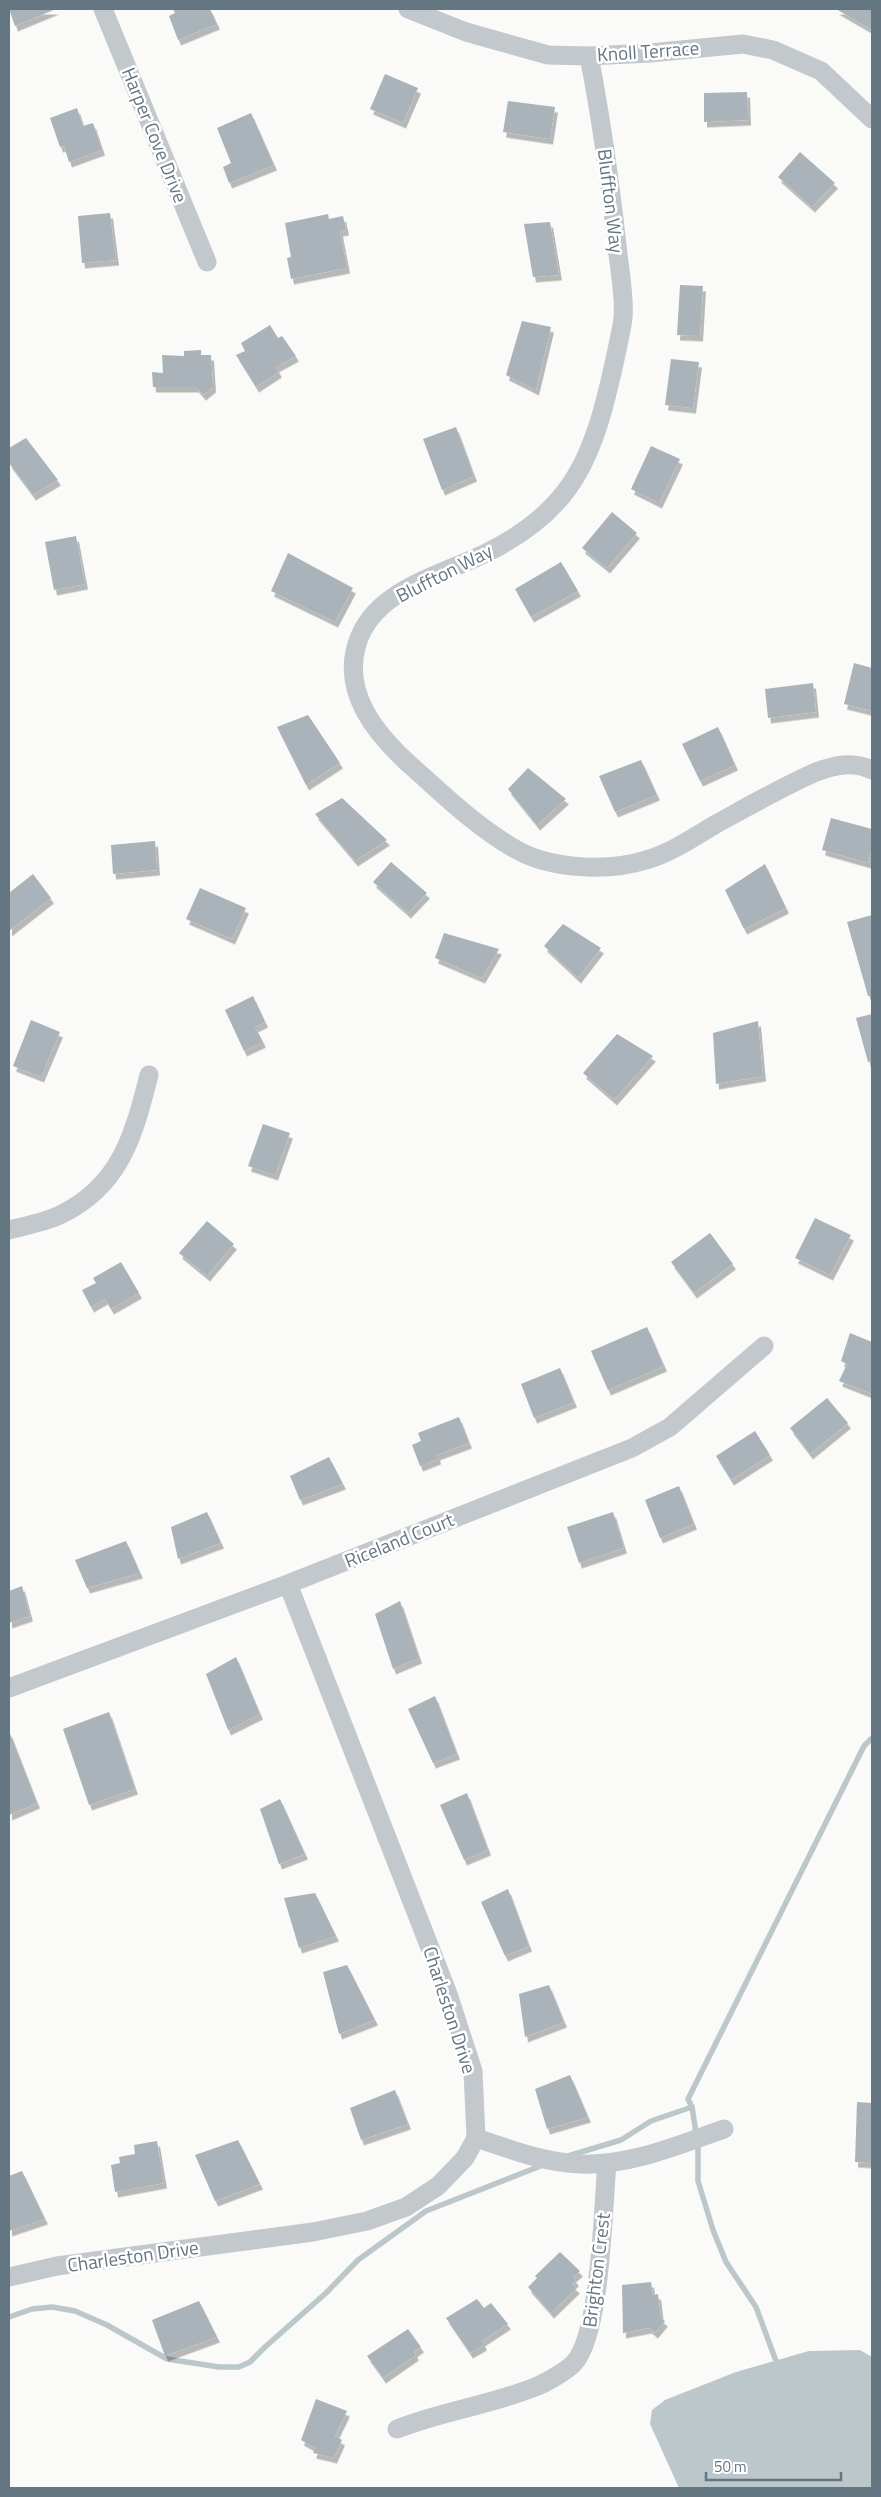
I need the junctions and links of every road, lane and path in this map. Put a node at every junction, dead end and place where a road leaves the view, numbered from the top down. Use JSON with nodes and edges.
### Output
{"nodes":[{"id":1,"x":103,"y":9,"type":"edge"},
{"id":2,"x":408,"y":9,"type":"edge"},
{"id":3,"x":590,"y":56,"type":"junction"},
{"id":4,"x":872,"y":119,"type":"edge"},
{"id":5,"x":207,"y":262,"type":"dead end"},
{"id":6,"x":872,"y":770,"type":"edge"},
{"id":7,"x":149,"y":1075,"type":"dead end"},
{"id":8,"x":9,"y":1230,"type":"edge"},
{"id":9,"x":764,"y":1346,"type":"dead end"},
{"id":10,"x":288,"y":1584,"type":"junction"},
{"id":11,"x":9,"y":1688,"type":"edge"},
{"id":12,"x":724,"y":2129,"type":"dead end"},
{"id":13,"x":476,"y":2138,"type":"junction"},
{"id":14,"x":607,"y":2163,"type":"junction"},
{"id":15,"x":9,"y":2276,"type":"edge"},
{"id":16,"x":397,"y":2429,"type":"dead end"}],
"edges":[{"from":1,"to":5,"type":"street","name":"Harper Cove Drive"},
{"from":2,"to":3,"type":"street","name":"Knoll Terrace"},
{"from":3,"to":4,"type":"street","name":"Knoll Terrace"},
{"from":3,"to":6,"type":"street","name":"Bluffton Way"},
{"from":7,"to":8,"type":"street"},
{"from":9,"to":10,"type":"street","name":"Riceland Court"},
{"from":10,"to":11,"type":"street","name":"Riceland Court"},
{"from":10,"to":13,"type":"street","name":"Charleston Drive"},
{"from":12,"to":14,"type":"street"},
{"from":13,"to":14,"type":"street"},
{"from":13,"to":15,"type":"street","name":"Charleston Drive"},
{"from":14,"to":16,"type":"street","name":"Brighton Crest"}]}
